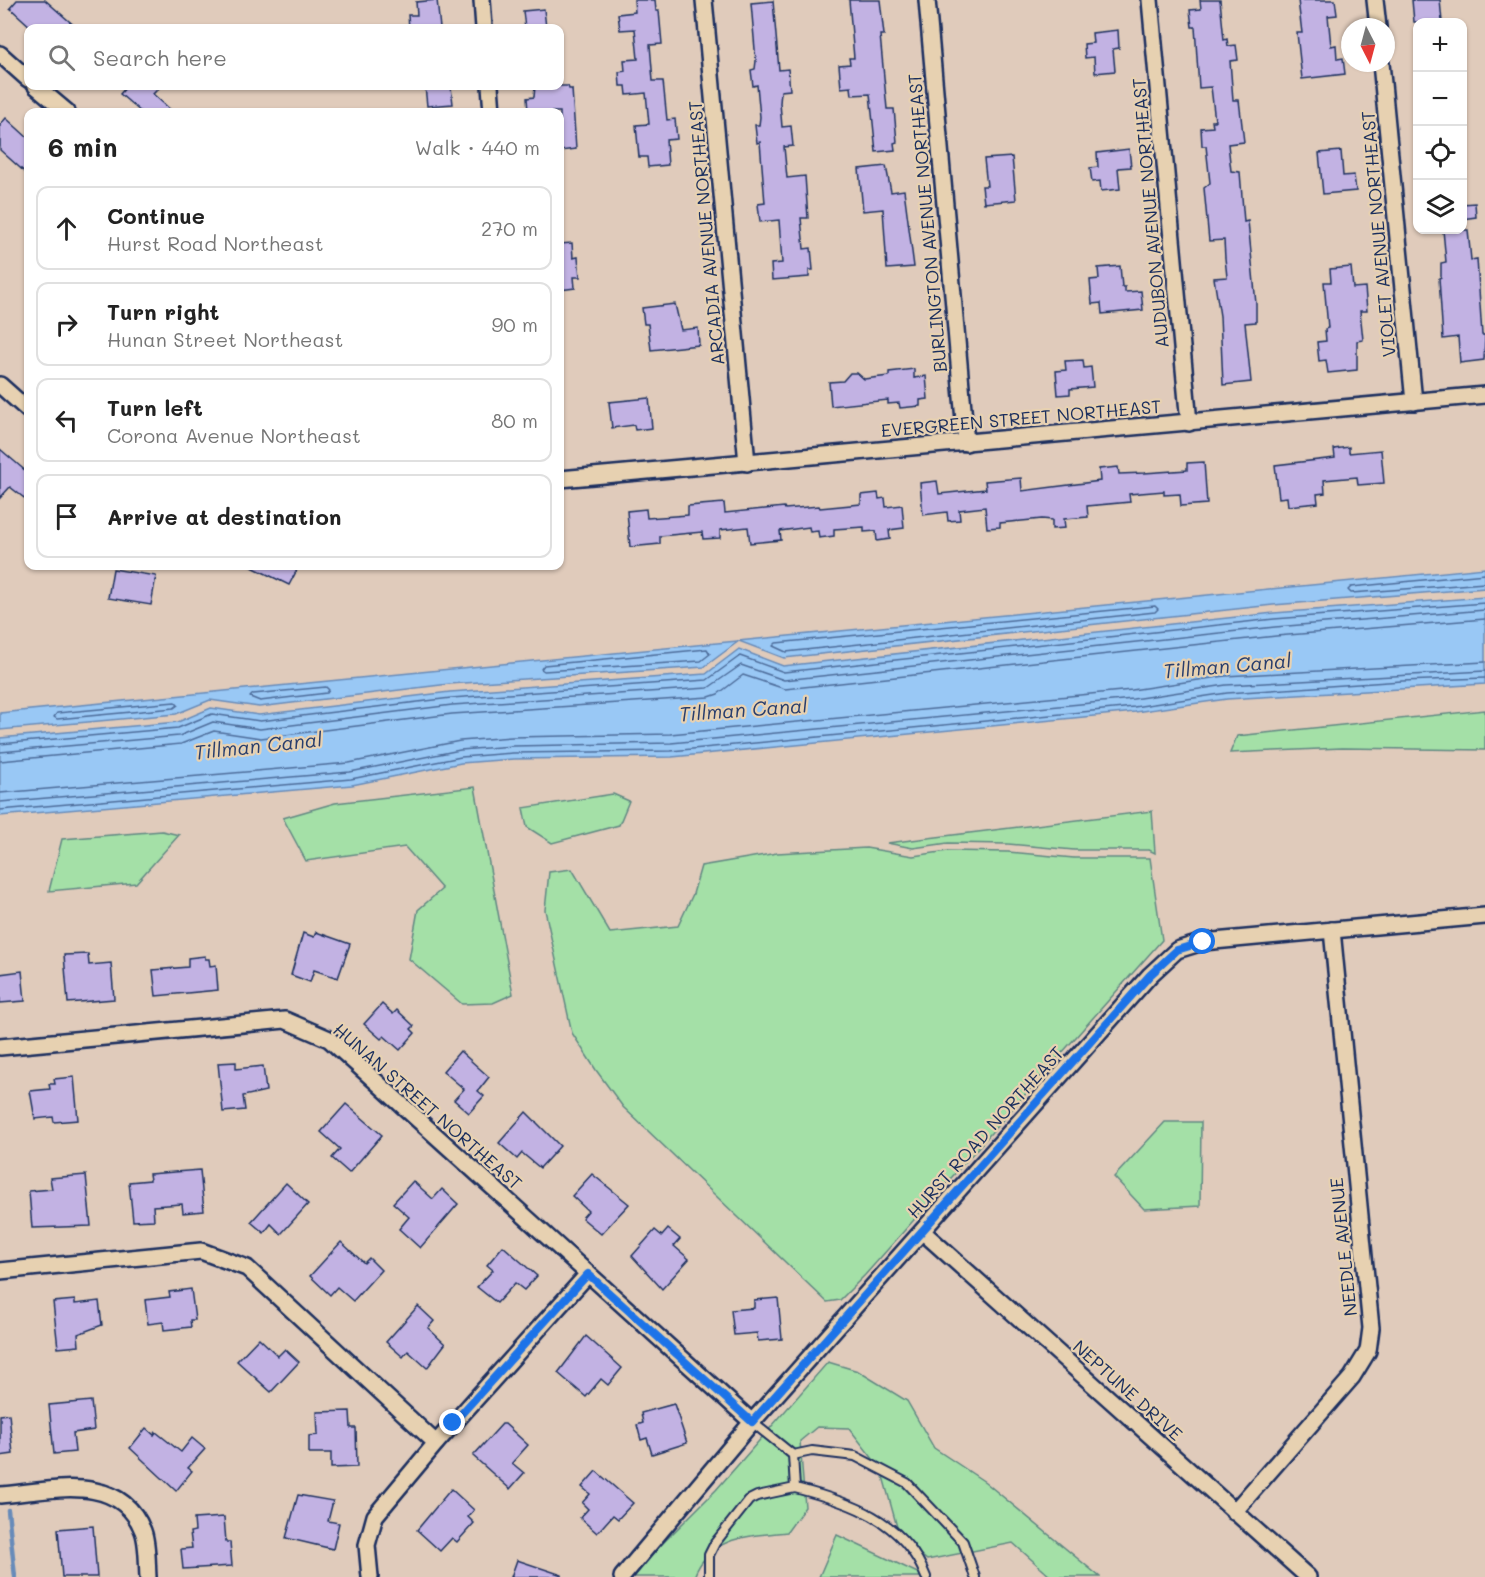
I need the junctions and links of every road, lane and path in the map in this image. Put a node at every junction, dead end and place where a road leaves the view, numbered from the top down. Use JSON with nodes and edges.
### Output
{"nodes":[{"id":1,"x":482,"y":0,"type":"edge"},
{"id":2,"x":704,"y":0,"type":"edge"},
{"id":3,"x":927,"y":0,"type":"edge"},
{"id":4,"x":1149,"y":0,"type":"edge"},
{"id":5,"x":1375,"y":0,"type":"edge"},
{"id":6,"x":1377,"y":18,"type":"edge"},
{"id":7,"x":484,"y":24,"type":"edge"},
{"id":8,"x":0,"y":54,"type":"edge"},
{"id":9,"x":1382,"y":72,"type":"edge"},
{"id":10,"x":24,"y":75,"type":"edge"},
{"id":11,"x":41,"y":90,"type":"edge"},
{"id":12,"x":490,"y":90,"type":"edge"},
{"id":13,"x":62,"y":108,"type":"edge"},
{"id":14,"x":492,"y":108,"type":"edge"},
{"id":15,"x":0,"y":385,"type":"edge"},
{"id":16,"x":1485,"y":395,"type":"edge"},
{"id":17,"x":1414,"y":402,"type":"junction"},
{"id":18,"x":24,"y":406,"type":"edge"},
{"id":19,"x":1189,"y":423,"type":"junction"},
{"id":20,"x":966,"y":443,"type":"junction"},
{"id":21,"x":747,"y":463,"type":"junction"},
{"id":22,"x":564,"y":479,"type":"edge"},
{"id":23,"x":1485,"y":916,"type":"edge"},
{"id":24,"x":1332,"y":930,"type":"junction"},
{"id":25,"x":0,"y":1047,"type":"edge"},
{"id":26,"x":923,"y":1232,"type":"junction"},
{"id":27,"x":0,"y":1271,"type":"edge"},
{"id":28,"x":588,"y":1274,"type":"junction"},
{"id":29,"x":752,"y":1422,"type":"junction"},
{"id":30,"x":436,"y":1443,"type":"junction"},
{"id":31,"x":794,"y":1455,"type":"junction"},
{"id":32,"x":795,"y":1488,"type":"junction"},
{"id":33,"x":0,"y":1495,"type":"edge"},
{"id":34,"x":1234,"y":1512,"type":"junction"},
{"id":35,"x":148,"y":1577,"type":"edge"},
{"id":36,"x":370,"y":1577,"type":"edge"},
{"id":37,"x":622,"y":1577,"type":"edge"},
{"id":38,"x":709,"y":1577,"type":"edge"},
{"id":39,"x":926,"y":1577,"type":"edge"},
{"id":40,"x":975,"y":1577,"type":"edge"},
{"id":41,"x":1308,"y":1577,"type":"edge"}],
"edges":[{"from":1,"to":7,"type":"street"},
{"from":2,"to":21,"type":"street","name":"ARCADIA AVENUE NORTHEAST"},
{"from":3,"to":20,"type":"street","name":"BURLINGTON AVENUE NORTHEAST"},
{"from":4,"to":19,"type":"street","name":"AUDUBON AVENUE NORTHEAST"},
{"from":5,"to":6,"type":"street"},
{"from":8,"to":10,"type":"street"},
{"from":9,"to":17,"type":"street","name":"VIOLET AVENUE NORTHEAST"},
{"from":11,"to":13,"type":"street"},
{"from":12,"to":14,"type":"street"},
{"from":15,"to":18,"type":"street"},
{"from":16,"to":17,"type":"street","name":"EVERGREEN STREET NORTHEAST"},
{"from":17,"to":19,"type":"street","name":"EVERGREEN STREET NORTHEAST"},
{"from":19,"to":20,"type":"street","name":"EVERGREEN STREET NORTHEAST"},
{"from":20,"to":21,"type":"street","name":"EVERGREEN STREET NORTHEAST"},
{"from":21,"to":22,"type":"street","name":"EVERGREEN STREET NORTHEAST"},
{"from":23,"to":24,"type":"street","name":"HURST ROAD NORTHEAST"},
{"from":24,"to":26,"type":"street","name":"HURST ROAD NORTHEAST"},
{"from":24,"to":34,"type":"street","name":"NEEDLE AVENUE"},
{"from":25,"to":28,"type":"street","name":"HUNAN STREET NORTHEAST"},
{"from":26,"to":29,"type":"street","name":"HURST ROAD NORTHEAST"},
{"from":26,"to":34,"type":"street","name":"NEPTUNE DRIVE"},
{"from":27,"to":30,"type":"street"},
{"from":28,"to":29,"type":"street","name":"HUNAN STREET NORTHEAST"},
{"from":28,"to":30,"type":"street"},
{"from":29,"to":31,"type":"lane"},
{"from":29,"to":37,"type":"street","name":"HURST ROAD NORTHEAST"},
{"from":30,"to":36,"type":"street"},
{"from":31,"to":32,"type":"lane"},
{"from":31,"to":40,"type":"lane"},
{"from":32,"to":38,"type":"lane"},
{"from":32,"to":39,"type":"lane"},
{"from":33,"to":35,"type":"street"},
{"from":34,"to":41,"type":"street","name":"NEPTUNE DRIVE"}]}
